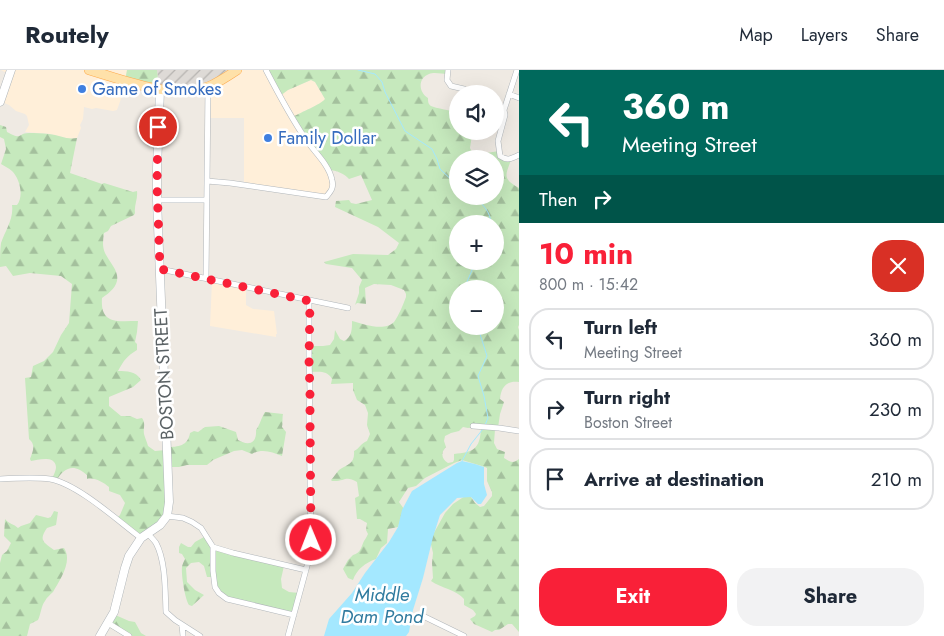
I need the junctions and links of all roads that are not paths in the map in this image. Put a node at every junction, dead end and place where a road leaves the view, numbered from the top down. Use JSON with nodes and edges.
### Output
{"nodes":[{"id":1,"x":11,"y":70,"type":"edge"},
{"id":2,"x":90,"y":70,"type":"edge"},
{"id":3,"x":237,"y":70,"type":"edge"},
{"id":4,"x":266,"y":70,"type":"edge"},
{"id":5,"x":448,"y":70,"type":"edge"},
{"id":6,"x":517,"y":70,"type":"edge"},
{"id":7,"x":450,"y":85,"type":"edge"},
{"id":8,"x":208,"y":86,"type":"junction"},
{"id":9,"x":160,"y":90,"type":"junction"},
{"id":10,"x":509,"y":94,"type":"junction"},
{"id":11,"x":519,"y":98,"type":"edge"},
{"id":12,"x":0,"y":102,"type":"edge"},
{"id":13,"x":504,"y":110,"type":"joint"},
{"id":14,"x":504,"y":119,"type":"edge"},
{"id":15,"x":498,"y":140,"type":"edge"},
{"id":16,"x":519,"y":155,"type":"edge"},
{"id":17,"x":207,"y":181,"type":"junction"},
{"id":18,"x":157,"y":200,"type":"junction"},
{"id":19,"x":206,"y":200,"type":"junction"},
{"id":20,"x":160,"y":269,"type":"junction"},
{"id":21,"x":206,"y":278,"type":"junction"},
{"id":22,"x":310,"y":301,"type":"junction"},
{"id":23,"x":348,"y":308,"type":"dead end"},
{"id":24,"x":473,"y":426,"type":"dead end"},
{"id":25,"x":519,"y":431,"type":"edge"},
{"id":26,"x":0,"y":479,"type":"edge"},
{"id":27,"x":167,"y":516,"type":"junction"},
{"id":28,"x":145,"y":536,"type":"junction"},
{"id":29,"x":213,"y":547,"type":"junction"},
{"id":30,"x":306,"y":570,"type":"junction"},
{"id":31,"x":294,"y":615,"type":"junction"},
{"id":32,"x":423,"y":616,"type":"dead end"},
{"id":33,"x":108,"y":623,"type":"junction"},
{"id":34,"x":182,"y":625,"type":"junction"},
{"id":35,"x":100,"y":636,"type":"edge"},
{"id":36,"x":129,"y":636,"type":"edge"},
{"id":37,"x":183,"y":636,"type":"edge"},
{"id":38,"x":200,"y":636,"type":"edge"},
{"id":39,"x":288,"y":636,"type":"edge"},
{"id":40,"x":464,"y":636,"type":"edge"}],
"edges":[{"from":1,"to":12,"type":"street"},
{"from":2,"to":9,"type":"main road"},
{"from":3,"to":8,"type":"main road"},
{"from":4,"to":17,"type":"street"},
{"from":5,"to":7,"type":"street"},
{"from":6,"to":10,"type":"street"},
{"from":8,"to":9,"type":"main road"},
{"from":8,"to":17,"type":"street"},
{"from":9,"to":18,"type":"street","name":"BOSTON STREET"},
{"from":10,"to":11,"type":"street"},
{"from":10,"to":13,"type":"street"},
{"from":13,"to":14,"type":"street"},
{"from":15,"to":16,"type":"street"},
{"from":17,"to":19,"type":"street"},
{"from":18,"to":19,"type":"street"},
{"from":18,"to":20,"type":"street","name":"BOSTON STREET"},
{"from":19,"to":21,"type":"street"},
{"from":20,"to":21,"type":"street"},
{"from":20,"to":27,"type":"street","name":"BOSTON STREET"},
{"from":21,"to":22,"type":"street"},
{"from":22,"to":23,"type":"street"},
{"from":22,"to":30,"type":"street"},
{"from":24,"to":25,"type":"street"},
{"from":26,"to":28,"type":"street"},
{"from":27,"to":28,"type":"street"},
{"from":27,"to":29,"type":"street"},
{"from":28,"to":33,"type":"street"},
{"from":28,"to":34,"type":"street"},
{"from":29,"to":30,"type":"street"},
{"from":29,"to":31,"type":"street"},
{"from":30,"to":31,"type":"street"},
{"from":31,"to":39,"type":"street"},
{"from":32,"to":40,"type":"street"},
{"from":33,"to":35,"type":"street"},
{"from":33,"to":36,"type":"street"},
{"from":34,"to":37,"type":"street"},
{"from":34,"to":38,"type":"street"}]}
